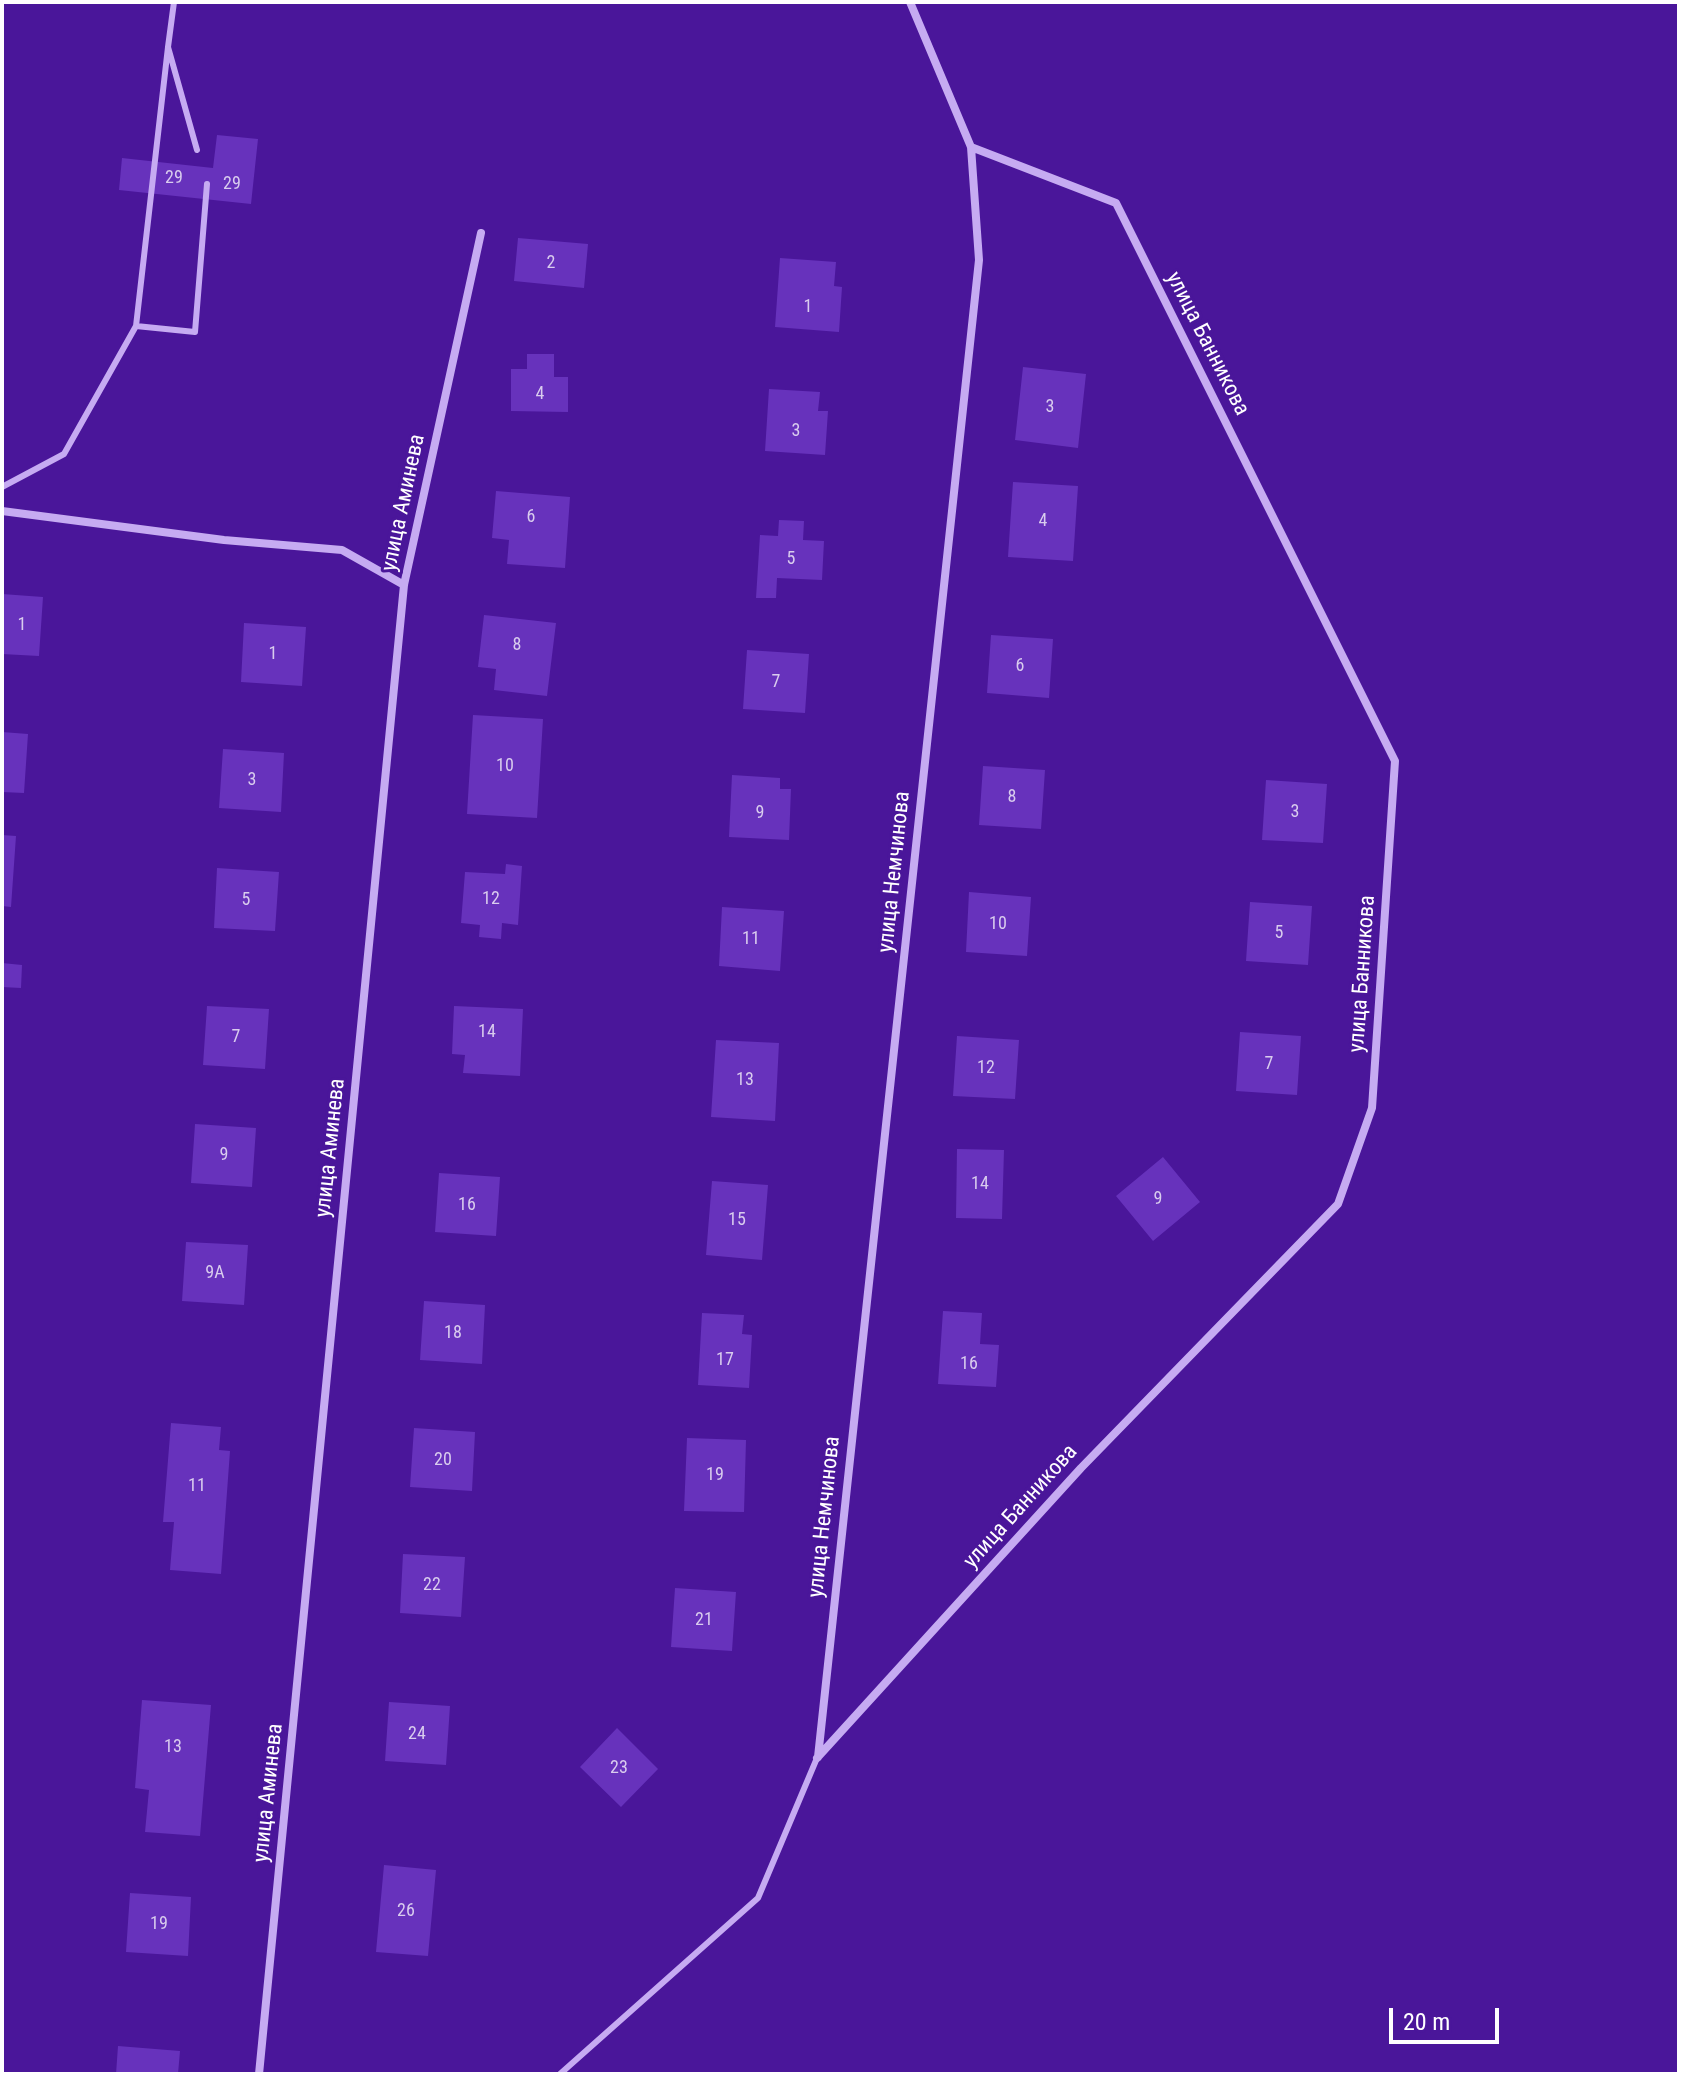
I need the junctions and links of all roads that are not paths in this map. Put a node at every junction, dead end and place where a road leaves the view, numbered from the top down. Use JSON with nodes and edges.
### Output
{"nodes":[{"id":1,"x":174,"y":2,"type":"edge"},
{"id":2,"x":910,"y":2,"type":"edge"},
{"id":3,"x":168,"y":47,"type":"junction"},
{"id":4,"x":971,"y":147,"type":"junction"},
{"id":5,"x":197,"y":150,"type":"dead end"},
{"id":6,"x":207,"y":184,"type":"dead end"},
{"id":7,"x":481,"y":233,"type":"dead end"},
{"id":8,"x":136,"y":326,"type":"junction"},
{"id":9,"x":2,"y":487,"type":"edge"},
{"id":10,"x":2,"y":511,"type":"edge"},
{"id":11,"x":404,"y":585,"type":"junction"},
{"id":12,"x":817,"y":1758,"type":"junction"},
{"id":13,"x":259,"y":2074,"type":"edge"},
{"id":14,"x":560,"y":2074,"type":"edge"}],
"edges":[{"from":1,"to":3,"type":"lane"},
{"from":2,"to":4,"type":"street","name":"улица Немчинова"},
{"from":3,"to":5,"type":"lane"},
{"from":3,"to":8,"type":"lane"},
{"from":4,"to":12,"type":"street","name":"улица Немчинова"},
{"from":4,"to":12,"type":"street","name":"улица Банникова"},
{"from":6,"to":8,"type":"lane"},
{"from":7,"to":11,"type":"street","name":"улица Аминева"},
{"from":8,"to":9,"type":"lane"},
{"from":10,"to":11,"type":"street"},
{"from":11,"to":13,"type":"street","name":"улица Аминева"},
{"from":12,"to":14,"type":"lane"}]}
